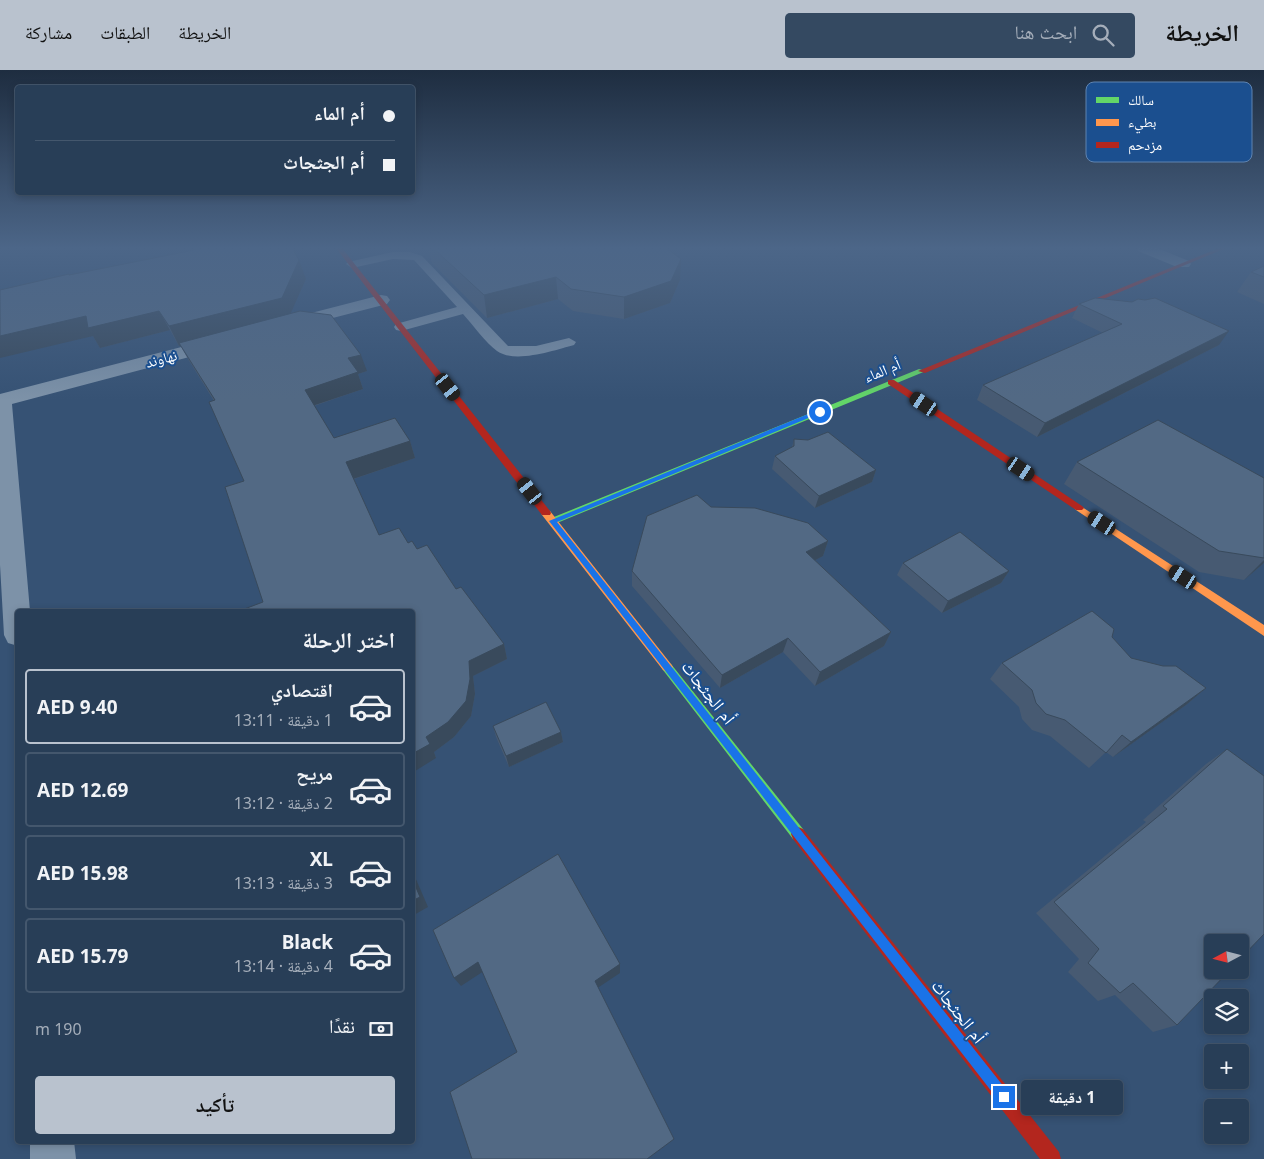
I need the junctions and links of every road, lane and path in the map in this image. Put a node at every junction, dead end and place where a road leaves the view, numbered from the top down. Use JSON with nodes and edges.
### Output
{"nodes":[{"id":1,"x":456,"y":299,"type":"edge"},
{"id":2,"x":1097,"y":299,"type":"edge"},
{"id":3,"x":381,"y":300,"type":"joint"},
{"id":4,"x":465,"y":309,"type":"junction"},
{"id":5,"x":276,"y":328,"type":"edge"},
{"id":6,"x":401,"y":328,"type":"junction"},
{"id":7,"x":238,"y":338,"type":"edge"},
{"id":8,"x":569,"y":342,"type":"dead end"},
{"id":9,"x":891,"y":382,"type":"junction"},
{"id":10,"x":1,"y":401,"type":"edge"},
{"id":11,"x":553,"y":521,"type":"junction"},
{"id":12,"x":16,"y":609,"type":"edge"},
{"id":13,"x":1264,"y":631,"type":"edge"},
{"id":14,"x":52,"y":1144,"type":"edge"},
{"id":15,"x":54,"y":1159,"type":"edge"},
{"id":16,"x":1052,"y":1159,"type":"edge"}],
"edges":[{"from":1,"to":4,"type":"lane"},
{"from":2,"to":9,"type":"street","name":"أم الماء"},
{"from":3,"to":5,"type":"street"},
{"from":3,"to":6,"type":"street","name":"أم الجثجاث"},
{"from":4,"to":6,"type":"lane"},
{"from":4,"to":8,"type":"lane"},
{"from":6,"to":11,"type":"street","name":"أم الجثجاث"},
{"from":7,"to":10,"type":"street","name":"نهاوند"},
{"from":9,"to":11,"type":"street","name":"أم الماء"},
{"from":9,"to":13,"type":"street"},
{"from":10,"to":12,"type":"street"},
{"from":11,"to":16,"type":"street","name":"أم الجثجاث"},
{"from":14,"to":15,"type":"street"}]}
